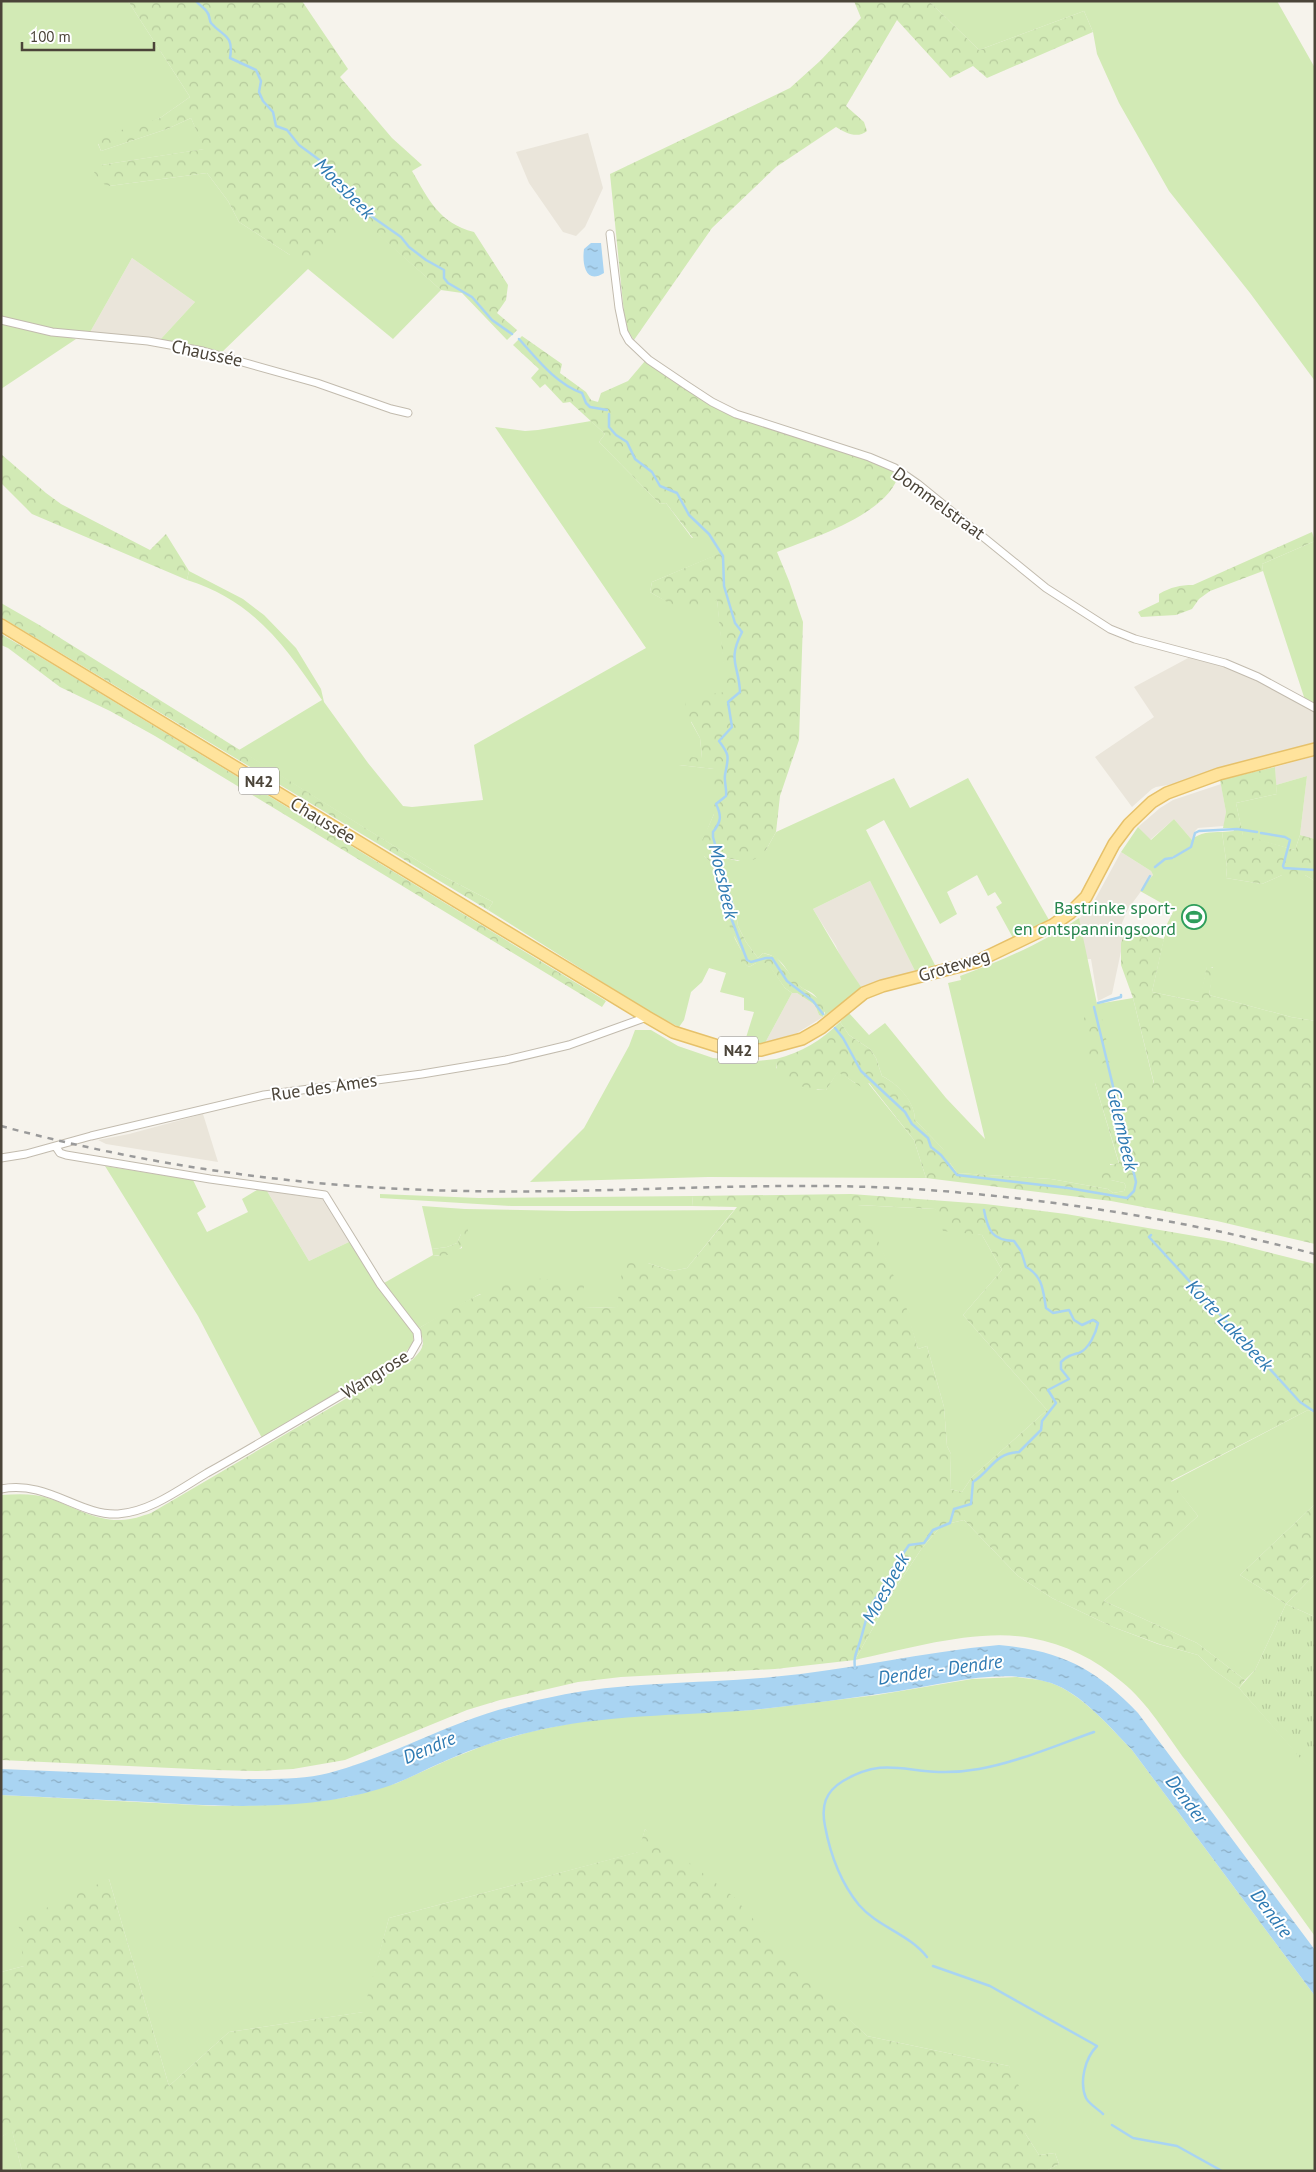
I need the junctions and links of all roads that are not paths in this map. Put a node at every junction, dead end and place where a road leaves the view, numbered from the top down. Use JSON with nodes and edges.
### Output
{"nodes":[{"id":1,"x":610,"y":234,"type":"dead end"},
{"id":2,"x":1,"y":320,"type":"edge"},
{"id":3,"x":408,"y":413,"type":"dead end"},
{"id":4,"x":1,"y":625,"type":"edge"},
{"id":5,"x":1315,"y":708,"type":"edge"},
{"id":6,"x":1315,"y":748,"type":"edge"},
{"id":7,"x":646,"y":1017,"type":"junction"},
{"id":8,"x":56,"y":1147,"type":"junction"},
{"id":9,"x":1,"y":1158,"type":"edge"},
{"id":10,"x":1,"y":1489,"type":"edge"}],
"edges":[{"from":1,"to":5,"type":"street","name":"Dommelstraat"},
{"from":2,"to":3,"type":"street","name":"Chaussée"},
{"from":4,"to":7,"type":"main road","name":"Chaussée","number":"N42"},
{"from":6,"to":7,"type":"main road","name":"Groteweg","number":"N42"},
{"from":7,"to":8,"type":"street","name":"Rue des Ames"},
{"from":8,"to":9,"type":"street","name":"Rue des Ames"},
{"from":8,"to":10,"type":"street","name":"Wangrose"}]}
